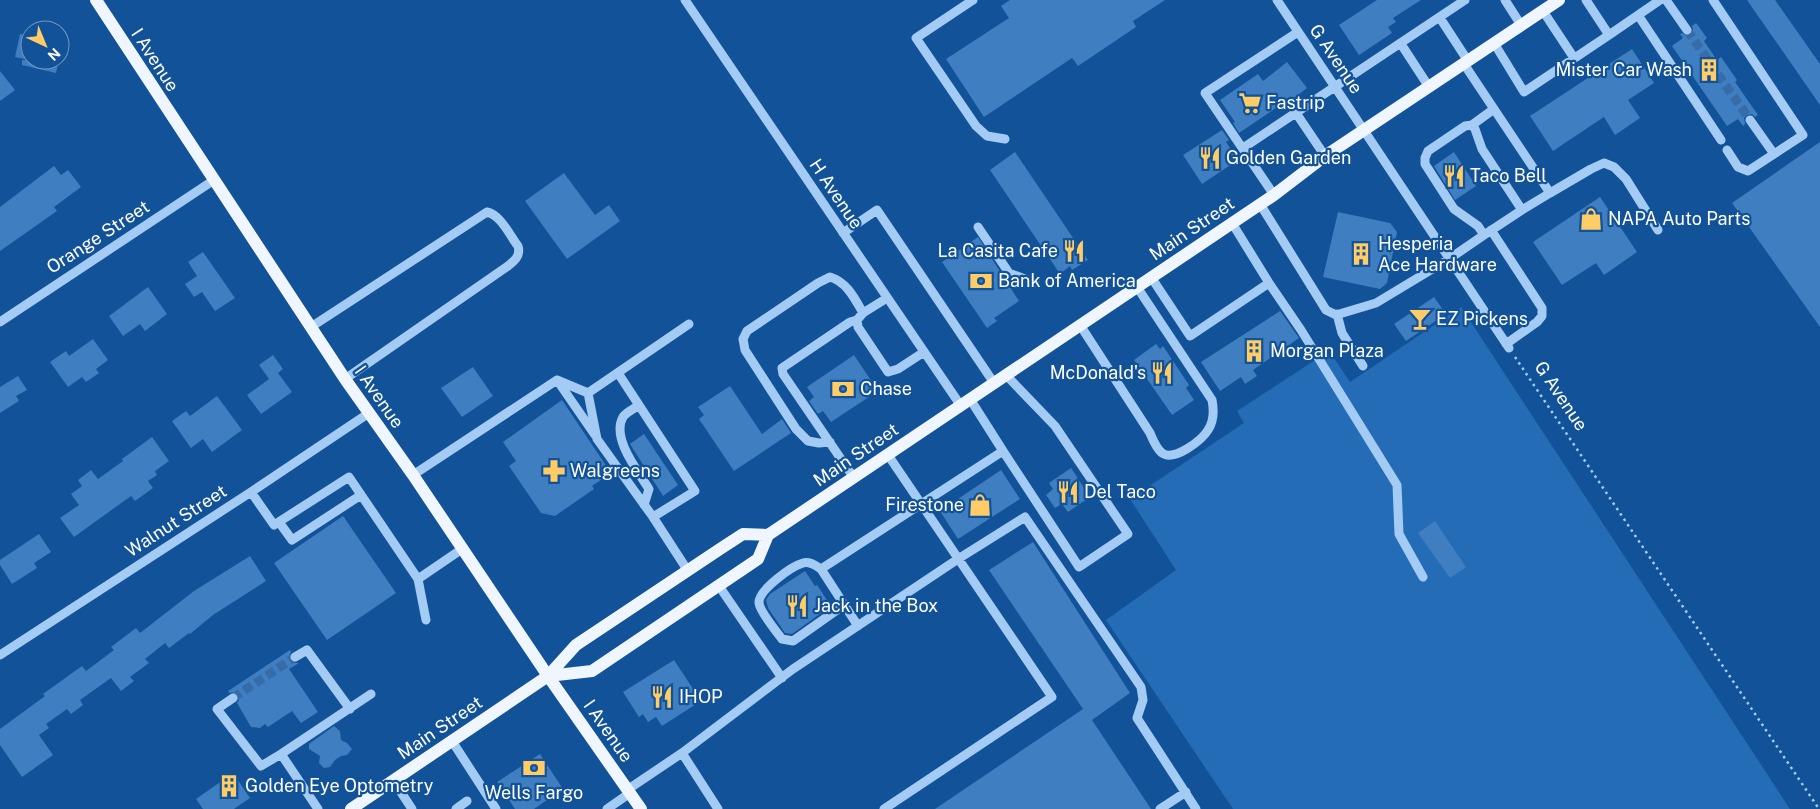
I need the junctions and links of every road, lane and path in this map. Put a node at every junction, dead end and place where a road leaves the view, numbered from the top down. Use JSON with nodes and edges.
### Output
{"nodes":[{"id":1,"x":96,"y":0,"type":"edge"},
{"id":2,"x":685,"y":0,"type":"edge"},
{"id":3,"x":972,"y":0,"type":"edge"},
{"id":4,"x":1277,"y":0,"type":"edge"},
{"id":5,"x":1465,"y":0,"type":"edge"},
{"id":6,"x":1505,"y":0,"type":"edge"},
{"id":7,"x":1559,"y":0,"type":"edge"},
{"id":8,"x":1586,"y":0,"type":"edge"},
{"id":9,"x":1660,"y":0,"type":"edge"},
{"id":10,"x":1666,"y":0,"type":"edge"},
{"id":11,"x":1714,"y":0,"type":"edge"},
{"id":12,"x":1543,"y":11,"type":"junction"},
{"id":13,"x":1638,"y":15,"type":"junction"},
{"id":14,"x":1440,"y":18,"type":"junction"},
{"id":15,"x":1521,"y":25,"type":"junction"},
{"id":16,"x":1687,"y":30,"type":"tunnel mouth"},
{"id":17,"x":1298,"y":32,"type":"junction"},
{"id":18,"x":1609,"y":35,"type":"junction"},
{"id":19,"x":1494,"y":43,"type":"junction"},
{"id":20,"x":1401,"y":44,"type":"junction"},
{"id":21,"x":1574,"y":58,"type":"junction"},
{"id":22,"x":1466,"y":62,"type":"junction"},
{"id":23,"x":1336,"y":87,"type":"junction"},
{"id":24,"x":1429,"y":87,"type":"junction"},
{"id":25,"x":1494,"y":109,"type":"junction"},
{"id":26,"x":1296,"y":113,"type":"junction"},
{"id":27,"x":1750,"y":120,"type":"tunnel mouth"},
{"id":28,"x":1468,"y":125,"type":"junction"},
{"id":29,"x":1364,"y":130,"type":"junction"},
{"id":30,"x":1006,"y":139,"type":"dead end"},
{"id":31,"x":1721,"y":140,"type":"dead end"},
{"id":32,"x":1243,"y":148,"type":"junction"},
{"id":33,"x":1727,"y":150,"type":"dead end"},
{"id":34,"x":1774,"y":154,"type":"junction"},
{"id":35,"x":1325,"y":156,"type":"junction"},
{"id":36,"x":214,"y":180,"type":"junction"},
{"id":37,"x":1550,"y":193,"type":"junction"},
{"id":38,"x":1274,"y":194,"type":"junction"},
{"id":39,"x":1260,"y":204,"type":"junction"},
{"id":40,"x":1522,"y":210,"type":"junction"},
{"id":41,"x":1232,"y":223,"type":"junction"},
{"id":42,"x":978,"y":228,"type":"dead end"},
{"id":43,"x":1658,"y":230,"type":"dead end"},
{"id":44,"x":843,"y":233,"type":"junction"},
{"id":45,"x":1488,"y":233,"type":"junction"},
{"id":46,"x":1449,"y":259,"type":"junction"},
{"id":47,"x":1151,"y":277,"type":"junction"},
{"id":48,"x":1269,"y":282,"type":"junction"},
{"id":49,"x":1035,"y":283,"type":"dead end"},
{"id":50,"x":1137,"y":287,"type":"junction"},
{"id":51,"x":887,"y":298,"type":"junction"},
{"id":52,"x":863,"y":313,"type":"junction"},
{"id":53,"x":1337,"y":314,"type":"junction"},
{"id":54,"x":857,"y":320,"type":"junction"},
{"id":55,"x":0,"y":322,"type":"edge"},
{"id":56,"x":689,"y":324,"type":"dead end"},
{"id":57,"x":1080,"y":325,"type":"junction"},
{"id":58,"x":311,"y":327,"type":"junction"},
{"id":59,"x":1507,"y":346,"type":"junction"},
{"id":60,"x":924,"y":352,"type":"junction"},
{"id":61,"x":1364,"y":366,"type":"dead end"},
{"id":62,"x":618,"y":373,"type":"junction"},
{"id":63,"x":1006,"y":375,"type":"junction"},
{"id":64,"x":345,"y":379,"type":"junction"},
{"id":65,"x":557,"y":380,"type":"junction"},
{"id":66,"x":994,"y":383,"type":"junction"},
{"id":67,"x":588,"y":393,"type":"junction"},
{"id":68,"x":965,"y":402,"type":"junction"},
{"id":69,"x":639,"y":405,"type":"junction"},
{"id":70,"x":369,"y":413,"type":"junction"},
{"id":71,"x":597,"y":439,"type":"junction"},
{"id":72,"x":830,"y":442,"type":"junction"},
{"id":73,"x":1003,"y":451,"type":"junction"},
{"id":74,"x":888,"y":455,"type":"junction"},
{"id":75,"x":413,"y":475,"type":"junction"},
{"id":76,"x":854,"y":478,"type":"junction"},
{"id":77,"x":251,"y":492,"type":"junction"},
{"id":78,"x":361,"y":495,"type":"junction"},
{"id":79,"x":920,"y":504,"type":"junction"},
{"id":80,"x":644,"y":505,"type":"junction"},
{"id":81,"x":653,"y":517,"type":"junction"},
{"id":82,"x":279,"y":522,"type":"junction"},
{"id":83,"x":768,"y":535,"type":"junction"},
{"id":84,"x":462,"y":549,"type":"junction"},
{"id":85,"x":958,"y":560,"type":"junction"},
{"id":86,"x":821,"y":569,"type":"junction"},
{"id":87,"x":688,"y":570,"type":"junction"},
{"id":88,"x":1423,"y":577,"type":"dead end"},
{"id":89,"x":418,"y":579,"type":"junction"},
{"id":90,"x":719,"y":586,"type":"junction"},
{"id":91,"x":844,"y":604,"type":"junction"},
{"id":92,"x":426,"y":620,"type":"dead end"},
{"id":93,"x":858,"y":626,"type":"junction"},
{"id":94,"x":0,"y":655,"type":"edge"},
{"id":95,"x":295,"y":657,"type":"tunnel mouth"},
{"id":96,"x":548,"y":676,"type":"junction"},
{"id":97,"x":782,"y":678,"type":"junction"},
{"id":98,"x":371,"y":694,"type":"dead end"},
{"id":99,"x":233,"y":698,"type":"tunnel mouth"},
{"id":100,"x":350,"y":709,"type":"junction"},
{"id":101,"x":452,"y":741,"type":"junction"},
{"id":102,"x":682,"y":753,"type":"junction"},
{"id":103,"x":281,"y":754,"type":"junction"},
{"id":104,"x":393,"y":780,"type":"junction"},
{"id":105,"x":629,"y":792,"type":"junction"},
{"id":106,"x":1186,"y":792,"type":"junction"},
{"id":107,"x":467,"y":801,"type":"dead end"},
{"id":108,"x":318,"y":809,"type":"edge"},
{"id":109,"x":351,"y":809,"type":"edge"},
{"id":110,"x":412,"y":809,"type":"edge"},
{"id":111,"x":456,"y":809,"type":"edge"},
{"id":112,"x":496,"y":809,"type":"edge"},
{"id":113,"x":607,"y":809,"type":"edge"},
{"id":114,"x":641,"y":809,"type":"edge"},
{"id":115,"x":718,"y":809,"type":"edge"},
{"id":116,"x":884,"y":809,"type":"edge"},
{"id":117,"x":1160,"y":809,"type":"edge"},
{"id":118,"x":1196,"y":809,"type":"edge"},
{"id":119,"x":1819,"y":809,"type":"edge"}],
"edges":[{"from":1,"to":36,"type":"main road","name":"I Avenue"},
{"from":2,"to":44,"type":"street","name":"H Avenue"},
{"from":3,"to":30,"type":"street"},
{"from":4,"to":17,"type":"street","name":"G Avenue"},
{"from":5,"to":14,"type":"street"},
{"from":6,"to":15,"type":"street"},
{"from":7,"to":12,"type":"main road","name":"Main Street"},
{"from":8,"to":18,"type":"street"},
{"from":9,"to":13,"type":"street"},
{"from":10,"to":16,"type":"street"},
{"from":11,"to":34,"type":"street"},
{"from":12,"to":15,"type":"main road","name":"Main Street"},
{"from":12,"to":21,"type":"street"},
{"from":13,"to":18,"type":"street"},
{"from":13,"to":31,"type":"street"},
{"from":14,"to":20,"type":"street"},
{"from":14,"to":22,"type":"street"},
{"from":15,"to":19,"type":"main road","name":"Main Street"},
{"from":17,"to":23,"type":"street","name":"G Avenue"},
{"from":17,"to":32,"type":"street"},
{"from":18,"to":21,"type":"street"},
{"from":19,"to":21,"type":"street"},
{"from":19,"to":22,"type":"main road","name":"Main Street"},
{"from":20,"to":23,"type":"street"},
{"from":20,"to":24,"type":"street"},
{"from":22,"to":24,"type":"main road","name":"Main Street"},
{"from":22,"to":25,"type":"street"},
{"from":23,"to":26,"type":"street"},
{"from":23,"to":29,"type":"street","name":"G Avenue"},
{"from":24,"to":29,"type":"main road","name":"Main Street"},
{"from":25,"to":28,"type":"street"},
{"from":25,"to":37,"type":"street"},
{"from":26,"to":32,"type":"street"},
{"from":26,"to":35,"type":"street"},
{"from":27,"to":34,"type":"street"},
{"from":28,"to":40,"type":"street"},
{"from":28,"to":45,"type":"street"},
{"from":29,"to":35,"type":"main road","name":"Main Street"},
{"from":29,"to":46,"type":"street","name":"G Avenue"},
{"from":32,"to":38,"type":"street"},
{"from":33,"to":34,"type":"street"},
{"from":35,"to":38,"type":"main road","name":"Main Street"},
{"from":36,"to":55,"type":"street","name":"Orange Street"},
{"from":36,"to":58,"type":"main road","name":"I Avenue"},
{"from":37,"to":40,"type":"street"},
{"from":37,"to":43,"type":"street"},
{"from":38,"to":39,"type":"main road","name":"Main Street"},
{"from":39,"to":41,"type":"main road","name":"Main Street"},
{"from":39,"to":53,"type":"street"},
{"from":40,"to":45,"type":"street"},
{"from":41,"to":47,"type":"main road","name":"Main Street"},
{"from":41,"to":48,"type":"street"},
{"from":42,"to":49,"type":"street"},
{"from":44,"to":51,"type":"street","name":"H Avenue"},
{"from":44,"to":66,"type":"street"},
{"from":45,"to":46,"type":"street"},
{"from":45,"to":59,"type":"street"},
{"from":46,"to":53,"type":"street"},
{"from":46,"to":59,"type":"street","name":"G Avenue"},
{"from":47,"to":48,"type":"street"},
{"from":47,"to":50,"type":"main road","name":"Main Street"},
{"from":48,"to":88,"type":"street"},
{"from":50,"to":57,"type":"main road","name":"Main Street"},
{"from":50,"to":57,"type":"street"},
{"from":51,"to":52,"type":"street"},
{"from":51,"to":60,"type":"street","name":"H Avenue"},
{"from":52,"to":54,"type":"street"},
{"from":52,"to":72,"type":"street"},
{"from":53,"to":61,"type":"street"},
{"from":54,"to":60,"type":"street"},
{"from":54,"to":72,"type":"street"},
{"from":56,"to":62,"type":"street"},
{"from":57,"to":63,"type":"main road","name":"Main Street"},
{"from":58,"to":64,"type":"main road","name":"I Avenue"},
{"from":58,"to":64,"type":"street"},
{"from":59,"to":119,"type":"path","name":"G Avenue"},
{"from":60,"to":68,"type":"street","name":"H Avenue"},
{"from":62,"to":67,"type":"street"},
{"from":62,"to":69,"type":"street"},
{"from":63,"to":66,"type":"main road","name":"Main Street"},
{"from":63,"to":73,"type":"street","name":"H Avenue"},
{"from":64,"to":70,"type":"main road","name":"I Avenue"},
{"from":65,"to":67,"type":"street"},
{"from":65,"to":71,"type":"street"},
{"from":65,"to":75,"type":"street"},
{"from":66,"to":68,"type":"main road","name":"Main Street"},
{"from":67,"to":71,"type":"street"},
{"from":68,"to":73,"type":"street","name":"H Avenue"},
{"from":68,"to":74,"type":"main road","name":"Main Street"},
{"from":69,"to":80,"type":"street"},
{"from":69,"to":81,"type":"street"},
{"from":70,"to":75,"type":"main road","name":"I Avenue"},
{"from":70,"to":77,"type":"street","name":"Walnut Street"},
{"from":71,"to":80,"type":"street"},
{"from":72,"to":76,"type":"street"},
{"from":73,"to":79,"type":"street"},
{"from":74,"to":76,"type":"main road","name":"Main Street"},
{"from":74,"to":79,"type":"street"},
{"from":75,"to":84,"type":"main road","name":"I Avenue"},
{"from":76,"to":83,"type":"main road","name":"Main Street"},
{"from":77,"to":82,"type":"street"},
{"from":77,"to":94,"type":"street","name":"Walnut Street"},
{"from":78,"to":82,"type":"street"},
{"from":78,"to":82,"type":"street"},
{"from":78,"to":89,"type":"street"},
{"from":79,"to":85,"type":"street"},
{"from":79,"to":86,"type":"street"},
{"from":80,"to":81,"type":"street"},
{"from":81,"to":87,"type":"street"},
{"from":83,"to":87,"type":"main road","name":"Main Street"},
{"from":83,"to":90,"type":"main road","name":"Main Street"},
{"from":84,"to":89,"type":"street"},
{"from":84,"to":96,"type":"main road","name":"I Avenue"},
{"from":85,"to":93,"type":"street"},
{"from":85,"to":106,"type":"street"},
{"from":85,"to":116,"type":"street"},
{"from":86,"to":91,"type":"street"},
{"from":86,"to":91,"type":"street"},
{"from":87,"to":96,"type":"main road","name":"Main Street"},
{"from":89,"to":92,"type":"street"},
{"from":90,"to":96,"type":"main road","name":"Main Street"},
{"from":90,"to":97,"type":"street"},
{"from":91,"to":93,"type":"street"},
{"from":93,"to":97,"type":"street"},
{"from":95,"to":100,"type":"street"},
{"from":96,"to":101,"type":"main road","name":"Main Street"},
{"from":96,"to":105,"type":"main road","name":"I Avenue"},
{"from":97,"to":102,"type":"street"},
{"from":98,"to":100,"type":"street"},
{"from":99,"to":103,"type":"street"},
{"from":100,"to":103,"type":"street"},
{"from":101,"to":104,"type":"main road","name":"Main Street"},
{"from":101,"to":112,"type":"street"},
{"from":102,"to":105,"type":"street"},
{"from":102,"to":115,"type":"street"},
{"from":103,"to":108,"type":"street"},
{"from":104,"to":109,"type":"main road","name":"Main Street"},
{"from":104,"to":110,"type":"street"},
{"from":105,"to":113,"type":"street"},
{"from":105,"to":114,"type":"main road","name":"I Avenue"},
{"from":106,"to":117,"type":"street"},
{"from":106,"to":118,"type":"street"},
{"from":107,"to":111,"type":"street"}]}
